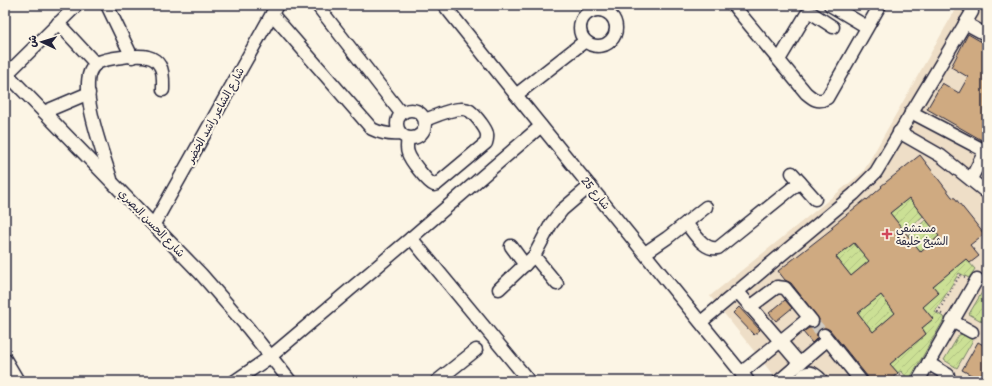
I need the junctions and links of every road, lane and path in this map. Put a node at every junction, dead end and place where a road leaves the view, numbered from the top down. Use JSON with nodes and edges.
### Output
{"nodes":[{"id":1,"x":77,"y":5,"type":"edge"},
{"id":2,"x":107,"y":5,"type":"edge"},
{"id":3,"x":317,"y":5,"type":"edge"},
{"id":4,"x":444,"y":5,"type":"edge"},
{"id":5,"x":733,"y":5,"type":"edge"},
{"id":6,"x":830,"y":5,"type":"edge"},
{"id":7,"x":880,"y":5,"type":"edge"},
{"id":8,"x":974,"y":6,"type":"edge"},
{"id":9,"x":274,"y":10,"type":"edge"},
{"id":10,"x":965,"y":23,"type":"junction"},
{"id":11,"x":58,"y":24,"type":"junction"},
{"id":12,"x":833,"y":27,"type":"dead end"},
{"id":13,"x":867,"y":27,"type":"junction"},
{"id":14,"x":987,"y":35,"type":"edge"},
{"id":15,"x":585,"y":41,"type":"dead end"},
{"id":16,"x":132,"y":57,"type":"junction"},
{"id":17,"x":778,"y":60,"type":"junction"},
{"id":18,"x":96,"y":64,"type":"junction"},
{"id":19,"x":6,"y":73,"type":"edge"},
{"id":20,"x":163,"y":90,"type":"dead end"},
{"id":21,"x":89,"y":93,"type":"junction"},
{"id":22,"x":516,"y":95,"type":"junction"},
{"id":23,"x":44,"y":112,"type":"junction"},
{"id":24,"x":911,"y":112,"type":"junction"},
{"id":25,"x":401,"y":113,"type":"junction"},
{"id":26,"x":425,"y":120,"type":"junction"},
{"id":27,"x":541,"y":126,"type":"junction"},
{"id":28,"x":899,"y":132,"type":"junction"},
{"id":29,"x":404,"y":136,"type":"junction"},
{"id":30,"x":986,"y":152,"type":"edge"},
{"id":31,"x":971,"y":179,"type":"junction"},
{"id":32,"x":111,"y":180,"type":"junction"},
{"id":33,"x":590,"y":186,"type":"junction"},
{"id":34,"x":986,"y":192,"type":"edge"},
{"id":35,"x":815,"y":199,"type":"dead end"},
{"id":36,"x":706,"y":207,"type":"dead end"},
{"id":37,"x":686,"y":223,"type":"junction"},
{"id":38,"x":154,"y":224,"type":"junction"},
{"id":39,"x":411,"y":238,"type":"junction"},
{"id":40,"x":511,"y":246,"type":"dead end"},
{"id":41,"x":645,"y":254,"type":"junction"},
{"id":42,"x":530,"y":260,"type":"junction"},
{"id":43,"x":976,"y":280,"type":"joint"},
{"id":44,"x":557,"y":284,"type":"dead end"},
{"id":45,"x":500,"y":289,"type":"dead end"},
{"id":46,"x":738,"y":292,"type":"junction"},
{"id":47,"x":750,"y":307,"type":"junction"},
{"id":48,"x":952,"y":321,"type":"junction"},
{"id":49,"x":701,"y":322,"type":"junction"},
{"id":50,"x":972,"y":332,"type":"dead end"},
{"id":51,"x":780,"y":341,"type":"junction"},
{"id":52,"x":476,"y":350,"type":"dead end"},
{"id":53,"x":270,"y":356,"type":"junction"},
{"id":54,"x":5,"y":359,"type":"edge"},
{"id":55,"x":928,"y":364,"type":"junction"},
{"id":56,"x":800,"y":372,"type":"edge"},
{"id":57,"x":900,"y":374,"type":"dead end"},
{"id":58,"x":948,"y":375,"type":"dead end"},
{"id":59,"x":745,"y":377,"type":"edge"},
{"id":60,"x":18,"y":381,"type":"edge"},
{"id":61,"x":235,"y":381,"type":"edge"},
{"id":62,"x":290,"y":381,"type":"edge"},
{"id":63,"x":437,"y":381,"type":"edge"},
{"id":64,"x":529,"y":381,"type":"edge"},
{"id":65,"x":779,"y":381,"type":"edge"},
{"id":66,"x":822,"y":381,"type":"edge"},
{"id":67,"x":861,"y":381,"type":"edge"},
{"id":68,"x":906,"y":381,"type":"edge"},
{"id":69,"x":918,"y":381,"type":"edge"}],
"edges":[{"from":1,"to":11,"type":"street"},
{"from":2,"to":16,"type":"street"},
{"from":3,"to":25,"type":"street"},
{"from":4,"to":22,"type":"street","name":"شارع 25"},
{"from":5,"to":17,"type":"street"},
{"from":6,"to":13,"type":"street"},
{"from":7,"to":13,"type":"street"},
{"from":8,"to":10,"type":"street"},
{"from":9,"to":29,"type":"street"},
{"from":9,"to":38,"type":"street","name":"شارع الشاعر راشد الخضر"},
{"from":10,"to":14,"type":"street"},
{"from":10,"to":24,"type":"street"},
{"from":11,"to":18,"type":"street"},
{"from":11,"to":19,"type":"street"},
{"from":12,"to":17,"type":"street"},
{"from":13,"to":17,"type":"street"},
{"from":15,"to":22,"type":"street"},
{"from":16,"to":18,"type":"street"},
{"from":16,"to":20,"type":"street"},
{"from":18,"to":21,"type":"street"},
{"from":19,"to":23,"type":"street","name":"شارع الحسن البصري"},
{"from":21,"to":23,"type":"street"},
{"from":21,"to":32,"type":"street"},
{"from":22,"to":27,"type":"street","name":"شارع 25"},
{"from":23,"to":32,"type":"street","name":"شارع الحسن البصري"},
{"from":24,"to":28,"type":"street"},
{"from":24,"to":30,"type":"street"},
{"from":25,"to":26,"type":"street"},
{"from":25,"to":29,"type":"street"},
{"from":26,"to":29,"type":"street"},
{"from":26,"to":29,"type":"street"},
{"from":27,"to":33,"type":"street","name":"شارع 25"},
{"from":27,"to":39,"type":"street"},
{"from":28,"to":31,"type":"street"},
{"from":28,"to":46,"type":"street"},
{"from":30,"to":31,"type":"street"},
{"from":31,"to":34,"type":"street"},
{"from":32,"to":38,"type":"street","name":"شارع الحسن البصري"},
{"from":33,"to":41,"type":"street","name":"شارع 25"},
{"from":33,"to":42,"type":"street"},
{"from":35,"to":37,"type":"street"},
{"from":36,"to":37,"type":"street"},
{"from":37,"to":41,"type":"street"},
{"from":38,"to":53,"type":"street","name":"شارع الحسن البصري"},
{"from":39,"to":53,"type":"street"},
{"from":39,"to":64,"type":"street"},
{"from":40,"to":42,"type":"street"},
{"from":41,"to":49,"type":"street","name":"شارع 25"},
{"from":42,"to":44,"type":"street"},
{"from":42,"to":45,"type":"street"},
{"from":43,"to":48,"type":"street"},
{"from":43,"to":48,"type":"path"},
{"from":46,"to":47,"type":"street"},
{"from":46,"to":49,"type":"street"},
{"from":47,"to":51,"type":"street"},
{"from":47,"to":51,"type":"street"},
{"from":48,"to":50,"type":"street"},
{"from":48,"to":55,"type":"street"},
{"from":49,"to":59,"type":"street","name":"شارع 25"},
{"from":51,"to":56,"type":"street"},
{"from":51,"to":59,"type":"street"},
{"from":52,"to":63,"type":"street"},
{"from":53,"to":61,"type":"street"},
{"from":53,"to":62,"type":"street","name":"شارع الحسن البصري"},
{"from":54,"to":60,"type":"street"},
{"from":55,"to":58,"type":"street"},
{"from":55,"to":69,"type":"street"},
{"from":56,"to":65,"type":"street"},
{"from":56,"to":66,"type":"street"},
{"from":56,"to":67,"type":"street"},
{"from":57,"to":68,"type":"path"}]}
